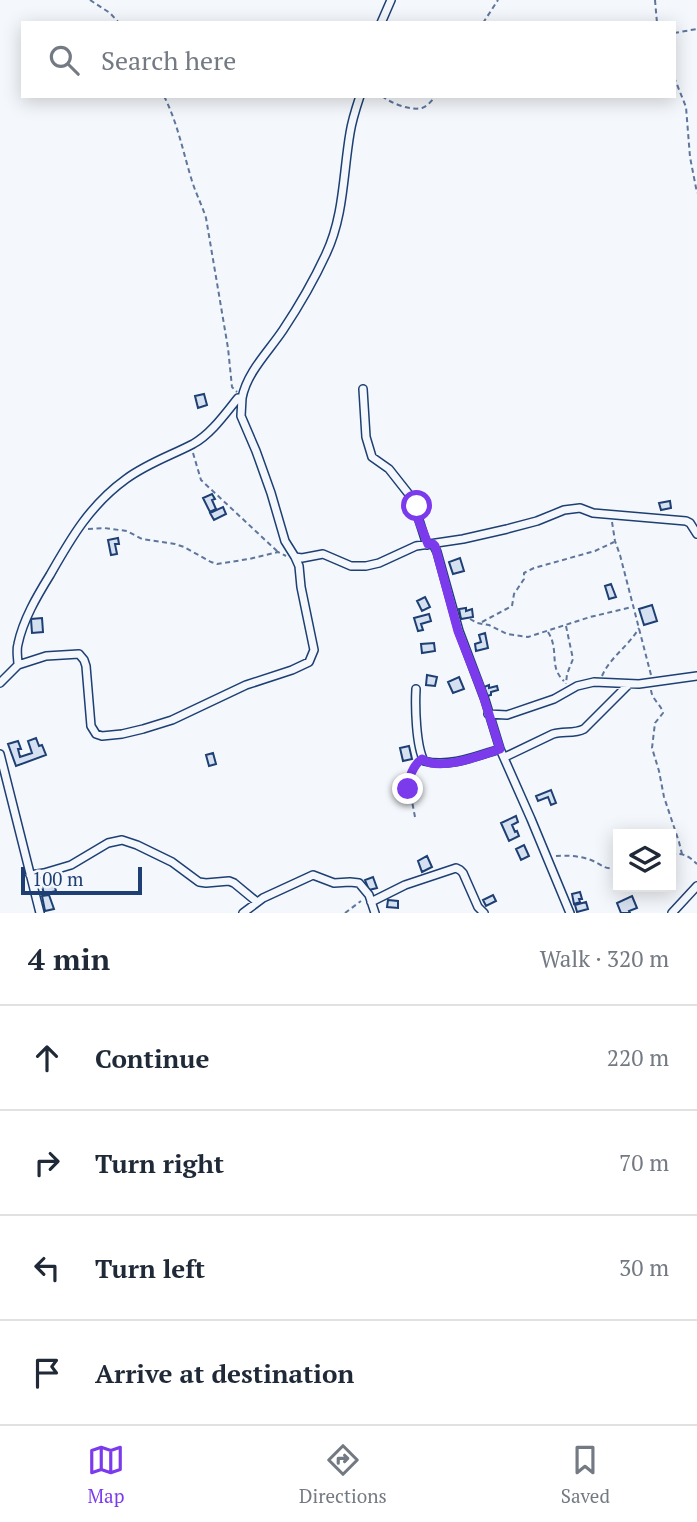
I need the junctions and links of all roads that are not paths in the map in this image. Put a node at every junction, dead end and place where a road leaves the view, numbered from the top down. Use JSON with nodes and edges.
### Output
{"nodes":[{"id":1,"x":391,"y":0,"type":"edge"},
{"id":2,"x":382,"y":21,"type":"edge"},
{"id":3,"x":359,"y":98,"type":"edge"},
{"id":4,"x":363,"y":389,"type":"dead end"},
{"id":5,"x":242,"y":398,"type":"junction"},
{"id":6,"x":697,"y":534,"type":"edge"},
{"id":7,"x":430,"y":544,"type":"junction"},
{"id":8,"x":296,"y":559,"type":"junction"},
{"id":9,"x":18,"y":665,"type":"junction"},
{"id":10,"x":697,"y":676,"type":"edge"},
{"id":11,"x":0,"y":683,"type":"edge"},
{"id":12,"x":629,"y":684,"type":"junction"},
{"id":13,"x":416,"y":689,"type":"dead end"},
{"id":14,"x":488,"y":714,"type":"junction"},
{"id":15,"x":500,"y":749,"type":"junction"},
{"id":16,"x":0,"y":754,"type":"edge"},
{"id":17,"x":505,"y":757,"type":"junction"},
{"id":18,"x":30,"y":876,"type":"junction"},
{"id":19,"x":697,"y":886,"type":"edge"},
{"id":20,"x":257,"y":902,"type":"junction"},
{"id":21,"x":371,"y":902,"type":"junction"},
{"id":22,"x":40,"y":913,"type":"edge"},
{"id":23,"x":243,"y":913,"type":"edge"},
{"id":24,"x":375,"y":913,"type":"edge"},
{"id":25,"x":484,"y":913,"type":"edge"},
{"id":26,"x":569,"y":913,"type":"edge"},
{"id":27,"x":672,"y":913,"type":"edge"}],
"edges":[{"from":1,"to":2,"type":"street"},
{"from":3,"to":5,"type":"street"},
{"from":4,"to":7,"type":"street"},
{"from":5,"to":8,"type":"street"},
{"from":5,"to":9,"type":"street"},
{"from":6,"to":7,"type":"street"},
{"from":7,"to":8,"type":"street"},
{"from":7,"to":14,"type":"street"},
{"from":8,"to":9,"type":"street"},
{"from":9,"to":11,"type":"street"},
{"from":10,"to":12,"type":"street"},
{"from":12,"to":14,"type":"street"},
{"from":12,"to":17,"type":"street"},
{"from":13,"to":15,"type":"street"},
{"from":14,"to":15,"type":"street"},
{"from":15,"to":17,"type":"street"},
{"from":16,"to":18,"type":"street"},
{"from":17,"to":26,"type":"street"},
{"from":18,"to":20,"type":"street"},
{"from":18,"to":22,"type":"street"},
{"from":19,"to":27,"type":"street"},
{"from":20,"to":21,"type":"street"},
{"from":20,"to":23,"type":"street"},
{"from":21,"to":24,"type":"street"},
{"from":21,"to":25,"type":"street"}]}
